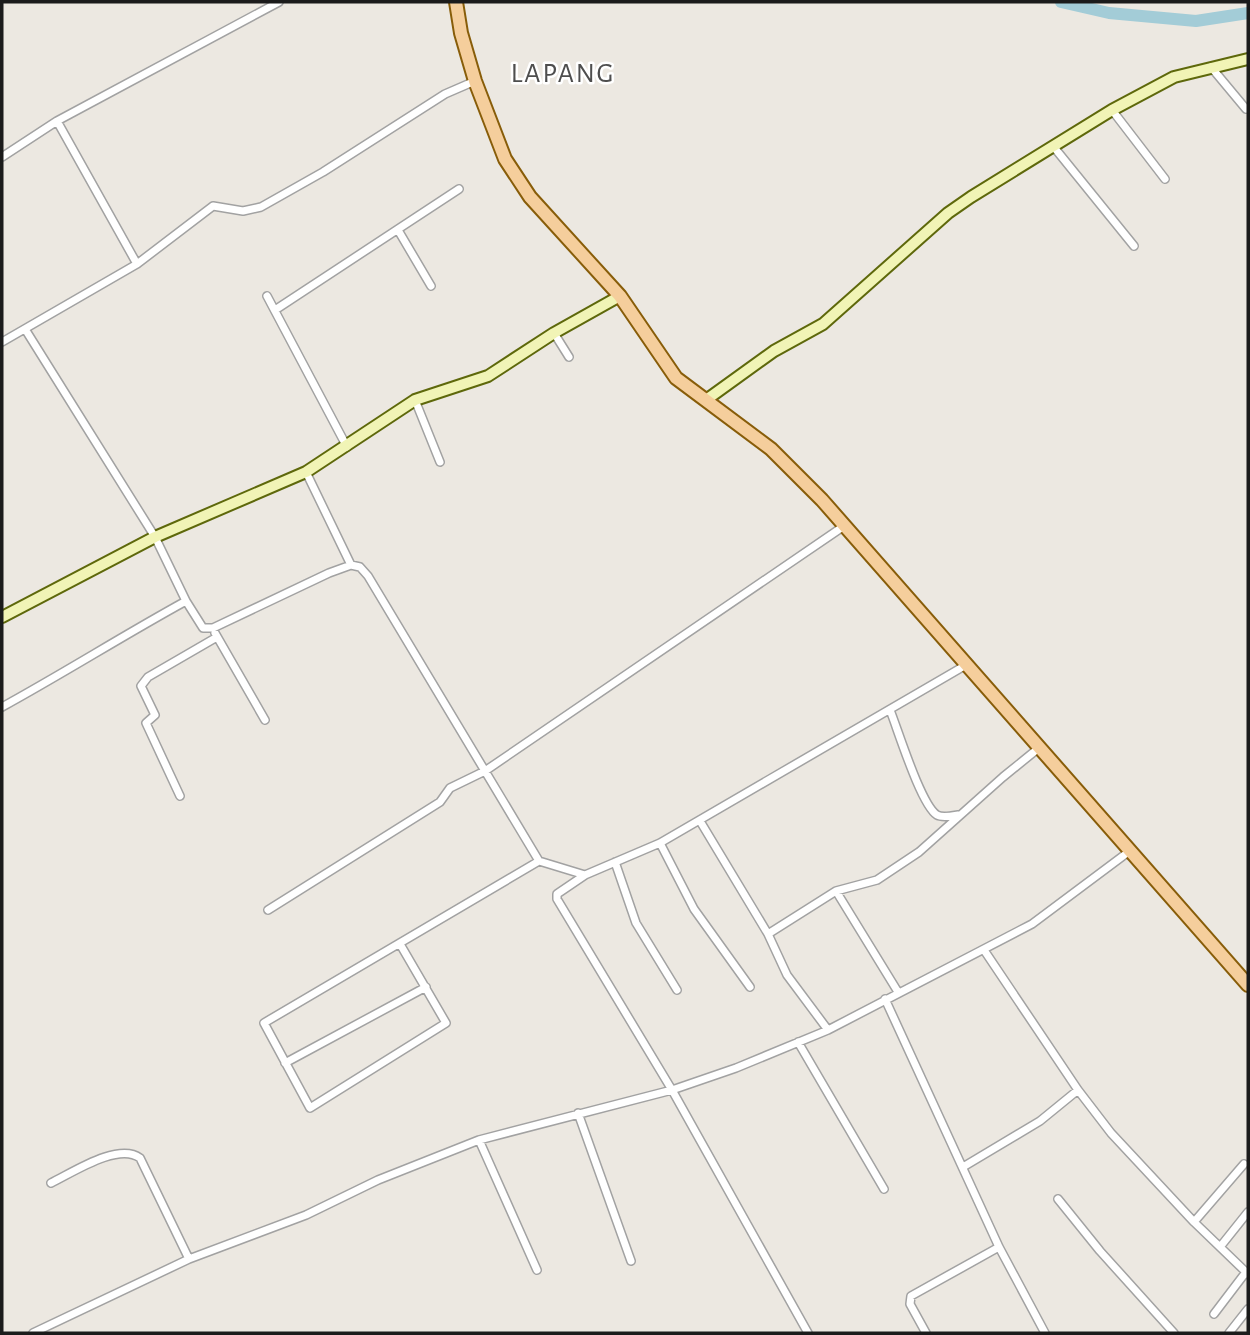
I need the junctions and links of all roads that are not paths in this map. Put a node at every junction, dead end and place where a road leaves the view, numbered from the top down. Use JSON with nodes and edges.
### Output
{"nodes":[{"id":1,"x":279,"y":2,"type":"edge"},
{"id":2,"x":456,"y":2,"type":"edge"},
{"id":3,"x":1248,"y":59,"type":"edge"},
{"id":4,"x":1211,"y":67,"type":"junction"},
{"id":5,"x":475,"y":80,"type":"junction"},
{"id":6,"x":1246,"y":109,"type":"dead end"},
{"id":7,"x":1112,"y":110,"type":"junction"},
{"id":8,"x":57,"y":121,"type":"junction"},
{"id":9,"x":1054,"y":146,"type":"junction"},
{"id":10,"x":2,"y":157,"type":"edge"},
{"id":11,"x":1165,"y":179,"type":"dead end"},
{"id":12,"x":459,"y":189,"type":"dead end"},
{"id":13,"x":398,"y":230,"type":"junction"},
{"id":14,"x":1134,"y":246,"type":"dead end"},
{"id":15,"x":137,"y":264,"type":"junction"},
{"id":16,"x":431,"y":286,"type":"dead end"},
{"id":17,"x":267,"y":296,"type":"dead end"},
{"id":18,"x":620,"y":296,"type":"junction"},
{"id":19,"x":275,"y":310,"type":"junction"},
{"id":20,"x":25,"y":329,"type":"junction"},
{"id":21,"x":554,"y":333,"type":"junction"},
{"id":22,"x":2,"y":342,"type":"edge"},
{"id":23,"x":569,"y":357,"type":"dead end"},
{"id":24,"x":415,"y":400,"type":"junction"},
{"id":25,"x":706,"y":400,"type":"junction"},
{"id":26,"x":347,"y":447,"type":"junction"},
{"id":27,"x":440,"y":462,"type":"dead end"},
{"id":28,"x":306,"y":472,"type":"junction"},
{"id":29,"x":844,"y":526,"type":"junction"},
{"id":30,"x":155,"y":537,"type":"junction"},
{"id":31,"x":351,"y":565,"type":"junction"},
{"id":32,"x":186,"y":601,"type":"junction"},
{"id":33,"x":2,"y":617,"type":"edge"},
{"id":34,"x":213,"y":628,"type":"junction"},
{"id":35,"x":216,"y":637,"type":"junction"},
{"id":36,"x":966,"y":665,"type":"junction"},
{"id":37,"x":2,"y":707,"type":"edge"},
{"id":38,"x":890,"y":710,"type":"junction"},
{"id":39,"x":265,"y":720,"type":"dead end"},
{"id":40,"x":1041,"y":747,"type":"junction"},
{"id":41,"x":485,"y":771,"type":"junction"},
{"id":42,"x":180,"y":796,"type":"dead end"},
{"id":43,"x":959,"y":815,"type":"junction"},
{"id":44,"x":700,"y":821,"type":"junction"},
{"id":45,"x":660,"y":842,"type":"junction"},
{"id":46,"x":1131,"y":849,"type":"junction"},
{"id":47,"x":539,"y":862,"type":"junction"},
{"id":48,"x":615,"y":862,"type":"junction"},
{"id":49,"x":585,"y":875,"type":"junction"},
{"id":50,"x":836,"y":891,"type":"junction"},
{"id":51,"x":268,"y":910,"type":"dead end"},
{"id":52,"x":768,"y":934,"type":"junction"},
{"id":53,"x":400,"y":944,"type":"junction"},
{"id":54,"x":984,"y":950,"type":"junction"},
{"id":55,"x":1248,"y":985,"type":"edge"},
{"id":56,"x":426,"y":987,"type":"junction"},
{"id":57,"x":750,"y":987,"type":"dead end"},
{"id":58,"x":677,"y":990,"type":"dead end"},
{"id":59,"x":898,"y":992,"type":"junction"},
{"id":60,"x":885,"y":999,"type":"junction"},
{"id":61,"x":828,"y":1030,"type":"junction"},
{"id":62,"x":798,"y":1042,"type":"junction"},
{"id":63,"x":285,"y":1063,"type":"junction"},
{"id":64,"x":672,"y":1090,"type":"junction"},
{"id":65,"x":1078,"y":1090,"type":"junction"},
{"id":66,"x":578,"y":1113,"type":"junction"},
{"id":67,"x":479,"y":1140,"type":"junction"},
{"id":68,"x":1244,"y":1164,"type":"dead end"},
{"id":69,"x":963,"y":1167,"type":"junction"},
{"id":70,"x":51,"y":1183,"type":"dead end"},
{"id":71,"x":884,"y":1189,"type":"dead end"},
{"id":72,"x":1058,"y":1199,"type":"dead end"},
{"id":73,"x":1248,"y":1212,"type":"edge"},
{"id":74,"x":1194,"y":1222,"type":"junction"},
{"id":75,"x":999,"y":1247,"type":"junction"},
{"id":76,"x":1220,"y":1247,"type":"junction"},
{"id":77,"x":189,"y":1259,"type":"junction"},
{"id":78,"x":631,"y":1261,"type":"dead end"},
{"id":79,"x":537,"y":1270,"type":"dead end"},
{"id":80,"x":1247,"y":1273,"type":"edge"},
{"id":81,"x":1248,"y":1309,"type":"edge"},
{"id":82,"x":1214,"y":1314,"type":"dead end"},
{"id":83,"x":33,"y":1333,"type":"edge"},
{"id":84,"x":808,"y":1333,"type":"edge"},
{"id":85,"x":926,"y":1333,"type":"edge"},
{"id":86,"x":1045,"y":1333,"type":"edge"},
{"id":87,"x":1174,"y":1333,"type":"edge"},
{"id":88,"x":1229,"y":1333,"type":"edge"}],
"edges":[{"from":1,"to":8,"type":"street"},
{"from":2,"to":5,"type":"main road"},
{"from":3,"to":4,"type":"street"},
{"from":4,"to":6,"type":"street"},
{"from":4,"to":7,"type":"street"},
{"from":5,"to":15,"type":"street"},
{"from":5,"to":18,"type":"main road"},
{"from":7,"to":9,"type":"street"},
{"from":7,"to":11,"type":"street"},
{"from":8,"to":10,"type":"street"},
{"from":8,"to":15,"type":"street"},
{"from":9,"to":14,"type":"street"},
{"from":9,"to":25,"type":"street"},
{"from":12,"to":13,"type":"street"},
{"from":13,"to":16,"type":"street"},
{"from":13,"to":19,"type":"street"},
{"from":15,"to":20,"type":"street"},
{"from":17,"to":19,"type":"street"},
{"from":18,"to":21,"type":"street"},
{"from":18,"to":25,"type":"main road"},
{"from":19,"to":26,"type":"street"},
{"from":20,"to":22,"type":"street"},
{"from":20,"to":30,"type":"street"},
{"from":21,"to":23,"type":"street"},
{"from":21,"to":24,"type":"street"},
{"from":24,"to":26,"type":"street"},
{"from":24,"to":27,"type":"street"},
{"from":25,"to":29,"type":"main road"},
{"from":26,"to":28,"type":"street"},
{"from":28,"to":30,"type":"street"},
{"from":28,"to":31,"type":"street"},
{"from":29,"to":36,"type":"main road"},
{"from":29,"to":41,"type":"street"},
{"from":30,"to":32,"type":"street"},
{"from":30,"to":33,"type":"street"},
{"from":31,"to":34,"type":"street"},
{"from":31,"to":41,"type":"street"},
{"from":32,"to":34,"type":"street"},
{"from":32,"to":37,"type":"street"},
{"from":34,"to":35,"type":"street"},
{"from":35,"to":39,"type":"street"},
{"from":35,"to":42,"type":"street"},
{"from":36,"to":38,"type":"street"},
{"from":36,"to":40,"type":"main road"},
{"from":38,"to":43,"type":"street"},
{"from":38,"to":44,"type":"street"},
{"from":40,"to":43,"type":"street"},
{"from":40,"to":46,"type":"main road"},
{"from":41,"to":47,"type":"street"},
{"from":41,"to":51,"type":"street"},
{"from":43,"to":50,"type":"street"},
{"from":44,"to":45,"type":"street"},
{"from":44,"to":52,"type":"street"},
{"from":45,"to":48,"type":"street"},
{"from":45,"to":57,"type":"street"},
{"from":46,"to":54,"type":"street"},
{"from":46,"to":55,"type":"main road"},
{"from":47,"to":49,"type":"street"},
{"from":47,"to":53,"type":"street"},
{"from":48,"to":49,"type":"street"},
{"from":48,"to":58,"type":"street"},
{"from":49,"to":64,"type":"street"},
{"from":50,"to":52,"type":"street"},
{"from":50,"to":59,"type":"street"},
{"from":52,"to":61,"type":"street"},
{"from":53,"to":56,"type":"street"},
{"from":53,"to":63,"type":"street"},
{"from":54,"to":59,"type":"street"},
{"from":54,"to":65,"type":"street"},
{"from":56,"to":63,"type":"street"},
{"from":56,"to":63,"type":"street"},
{"from":59,"to":60,"type":"street"},
{"from":60,"to":61,"type":"street"},
{"from":60,"to":69,"type":"street"},
{"from":61,"to":62,"type":"street"},
{"from":62,"to":64,"type":"street"},
{"from":62,"to":71,"type":"street"},
{"from":64,"to":66,"type":"street"},
{"from":64,"to":84,"type":"street"},
{"from":65,"to":69,"type":"street"},
{"from":65,"to":74,"type":"street"},
{"from":66,"to":67,"type":"street"},
{"from":66,"to":78,"type":"street"},
{"from":67,"to":77,"type":"street"},
{"from":67,"to":79,"type":"street"},
{"from":68,"to":74,"type":"street"},
{"from":69,"to":75,"type":"street"},
{"from":70,"to":77,"type":"street"},
{"from":72,"to":87,"type":"street"},
{"from":73,"to":76,"type":"street"},
{"from":74,"to":76,"type":"street"},
{"from":75,"to":85,"type":"street"},
{"from":75,"to":86,"type":"street"},
{"from":76,"to":80,"type":"street"},
{"from":77,"to":83,"type":"street"},
{"from":80,"to":82,"type":"street"},
{"from":81,"to":88,"type":"street"}]}
